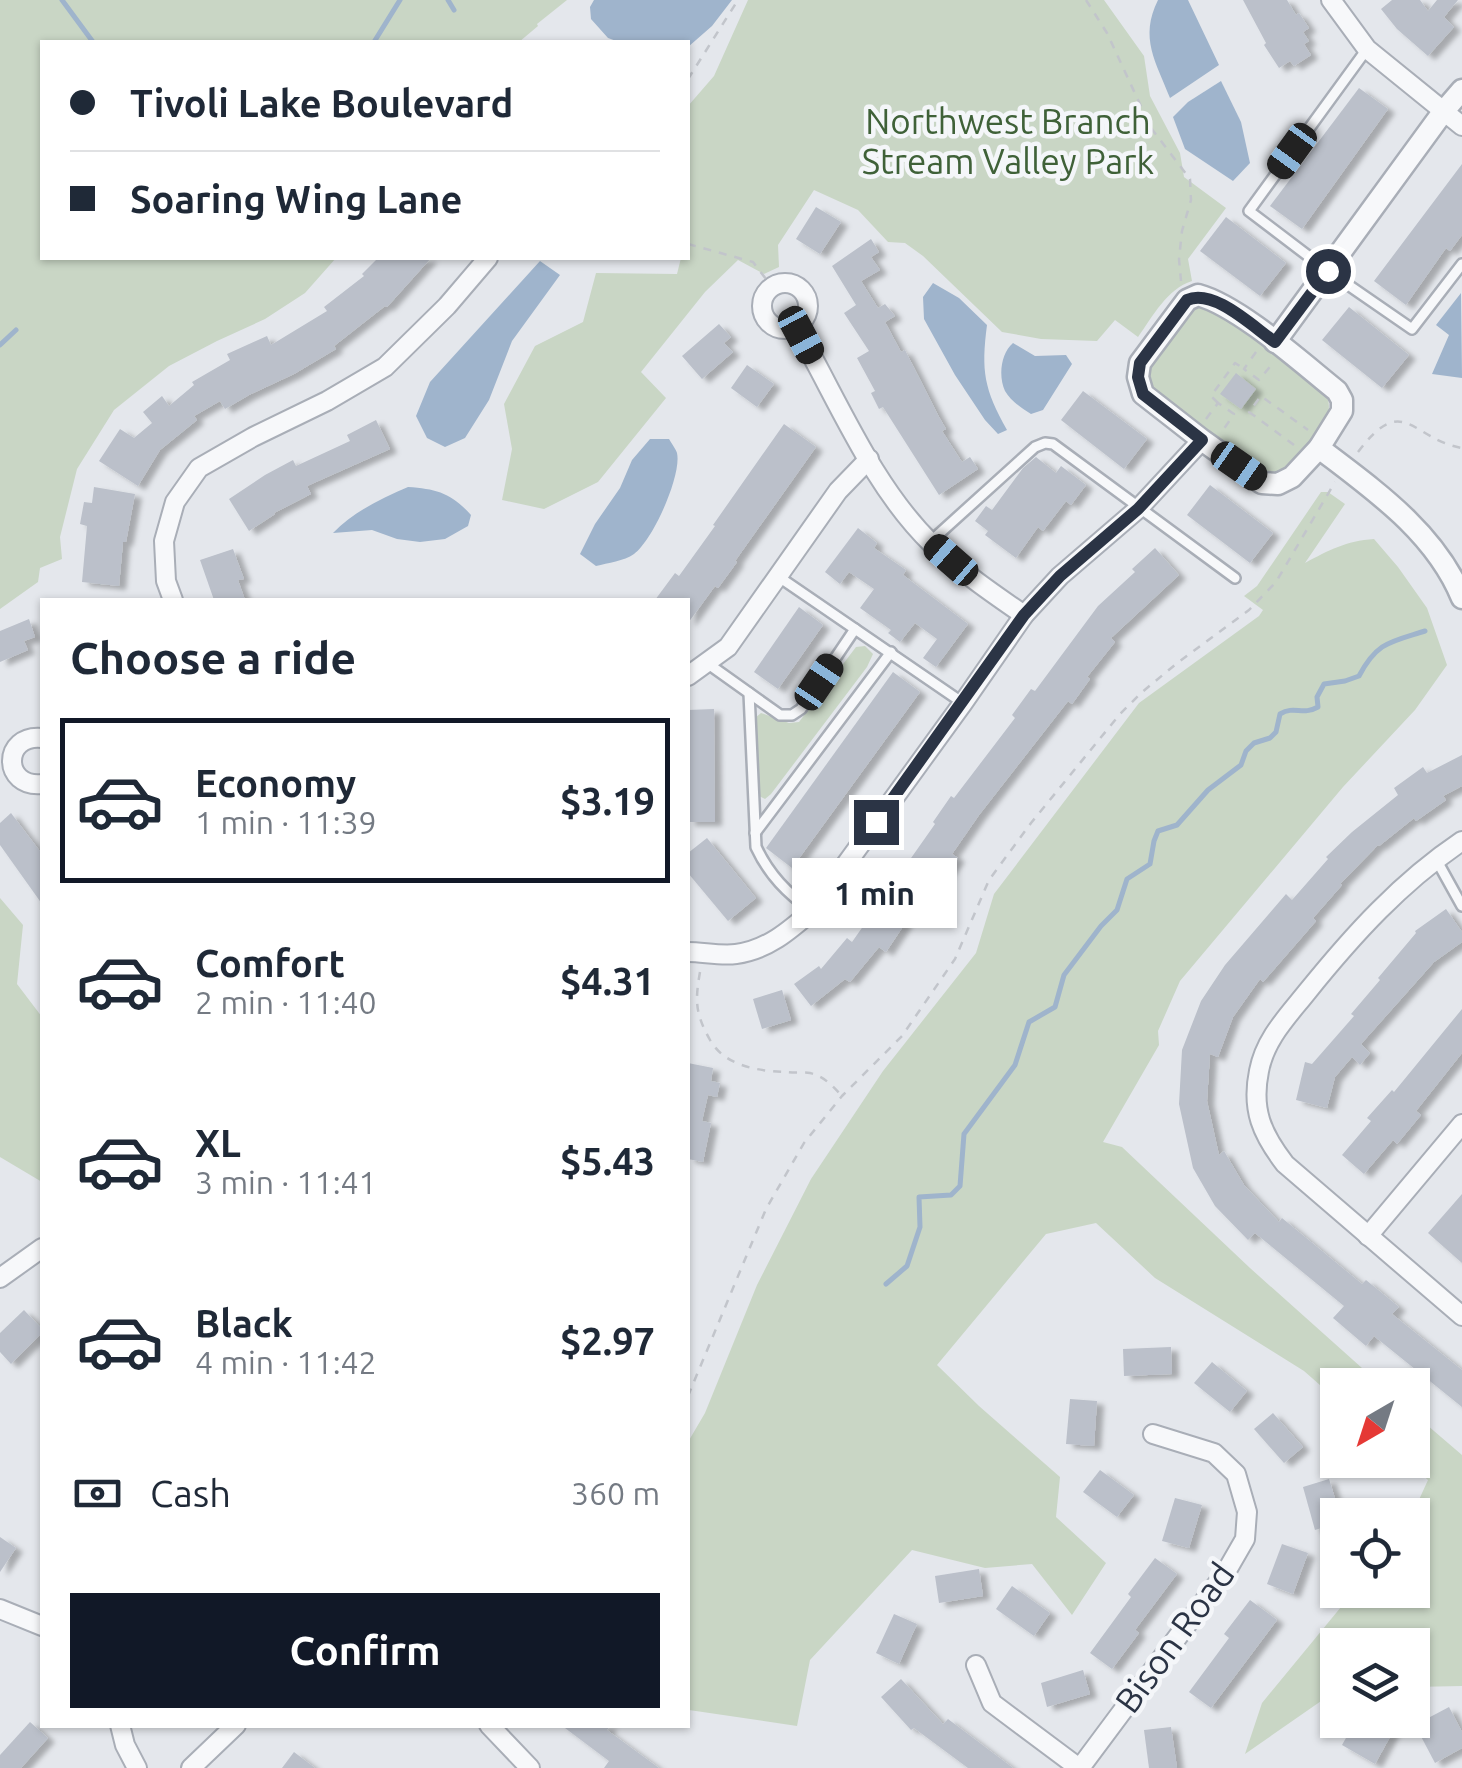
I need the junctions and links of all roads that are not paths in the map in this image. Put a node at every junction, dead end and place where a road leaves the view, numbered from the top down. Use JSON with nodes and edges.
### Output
{"nodes":[{"id":1,"x":1331,"y":0,"type":"edge"},
{"id":2,"x":1367,"y":49,"type":"junction"},
{"id":3,"x":1462,"y":90,"type":"edge"},
{"id":4,"x":1443,"y":112,"type":"junction"},
{"id":5,"x":1462,"y":126,"type":"edge"},
{"id":6,"x":486,"y":260,"type":"edge"},
{"id":7,"x":1462,"y":264,"type":"edge"},
{"id":8,"x":1328,"y":271,"type":"junction"},
{"id":9,"x":796,"y":327,"type":"junction"},
{"id":10,"x":1269,"y":351,"type":"junction"},
{"id":11,"x":1208,"y":432,"type":"junction"},
{"id":12,"x":1309,"y":443,"type":"junction"},
{"id":13,"x":870,"y":459,"type":"junction"},
{"id":14,"x":1138,"y":509,"type":"junction"},
{"id":15,"x":930,"y":542,"type":"junction"},
{"id":16,"x":779,"y":577,"type":"junction"},
{"id":17,"x":1235,"y":578,"type":"dead end"},
{"id":18,"x":172,"y":598,"type":"edge"},
{"id":19,"x":1462,"y":598,"type":"edge"},
{"id":20,"x":1024,"y":615,"type":"junction"},
{"id":21,"x":855,"y":629,"type":"junction"},
{"id":22,"x":891,"y":652,"type":"junction"},
{"id":23,"x":707,"y":663,"type":"junction"},
{"id":24,"x":690,"y":675,"type":"edge"},
{"id":25,"x":748,"y":693,"type":"junction"},
{"id":26,"x":963,"y":703,"type":"junction"},
{"id":27,"x":40,"y":738,"type":"edge"},
{"id":28,"x":40,"y":784,"type":"edge"},
{"id":29,"x":756,"y":833,"type":"junction"},
{"id":30,"x":1462,"y":841,"type":"edge"},
{"id":31,"x":1435,"y":859,"type":"junction"},
{"id":32,"x":1462,"y":906,"type":"edge"},
{"id":33,"x":812,"y":911,"type":"junction"},
{"id":34,"x":690,"y":952,"type":"edge"},
{"id":35,"x":1462,"y":1124,"type":"edge"},
{"id":36,"x":1368,"y":1236,"type":"junction"},
{"id":37,"x":40,"y":1249,"type":"edge"},
{"id":38,"x":0,"y":1278,"type":"edge"},
{"id":39,"x":1462,"y":1316,"type":"edge"},
{"id":40,"x":1153,"y":1434,"type":"dead end"},
{"id":41,"x":0,"y":1608,"type":"edge"},
{"id":42,"x":40,"y":1625,"type":"edge"},
{"id":43,"x":976,"y":1665,"type":"dead end"},
{"id":44,"x":121,"y":1728,"type":"edge"},
{"id":45,"x":233,"y":1728,"type":"edge"},
{"id":46,"x":492,"y":1728,"type":"edge"},
{"id":47,"x":137,"y":1768,"type":"edge"},
{"id":48,"x":191,"y":1768,"type":"edge"},
{"id":49,"x":530,"y":1768,"type":"edge"},
{"id":50,"x":1080,"y":1768,"type":"edge"}],
"edges":[{"from":1,"to":2,"type":"street"},
{"from":2,"to":4,"type":"street"},
{"from":2,"to":8,"type":"lane"},
{"from":3,"to":4,"type":"street"},
{"from":4,"to":5,"type":"street"},
{"from":4,"to":8,"type":"street"},
{"from":6,"to":18,"type":"street"},
{"from":7,"to":8,"type":"lane"},
{"from":8,"to":10,"type":"street"},
{"from":9,"to":9,"type":"street"},
{"from":9,"to":13,"type":"street"},
{"from":10,"to":11,"type":"street"},
{"from":10,"to":12,"type":"street"},
{"from":11,"to":12,"type":"street"},
{"from":11,"to":14,"type":"street"},
{"from":12,"to":19,"type":"street"},
{"from":13,"to":15,"type":"street"},
{"from":13,"to":16,"type":"street"},
{"from":14,"to":15,"type":"lane"},
{"from":14,"to":17,"type":"lane"},
{"from":14,"to":20,"type":"street"},
{"from":15,"to":20,"type":"street"},
{"from":16,"to":21,"type":"lane"},
{"from":16,"to":23,"type":"street"},
{"from":20,"to":26,"type":"street"},
{"from":21,"to":22,"type":"lane"},
{"from":21,"to":25,"type":"lane"},
{"from":22,"to":26,"type":"lane"},
{"from":22,"to":29,"type":"lane"},
{"from":23,"to":24,"type":"street"},
{"from":23,"to":25,"type":"lane"},
{"from":25,"to":29,"type":"lane"},
{"from":26,"to":33,"type":"street"},
{"from":27,"to":28,"type":"street"},
{"from":29,"to":33,"type":"lane"},
{"from":30,"to":31,"type":"street"},
{"from":31,"to":32,"type":"lane"},
{"from":31,"to":36,"type":"street"},
{"from":33,"to":34,"type":"street"},
{"from":35,"to":36,"type":"street"},
{"from":36,"to":39,"type":"street"},
{"from":37,"to":38,"type":"street"},
{"from":40,"to":50,"type":"street","name":"Bison Road"},
{"from":41,"to":42,"type":"street"},
{"from":43,"to":50,"type":"street"},
{"from":44,"to":47,"type":"street"},
{"from":45,"to":48,"type":"street"},
{"from":46,"to":49,"type":"street"}]}
